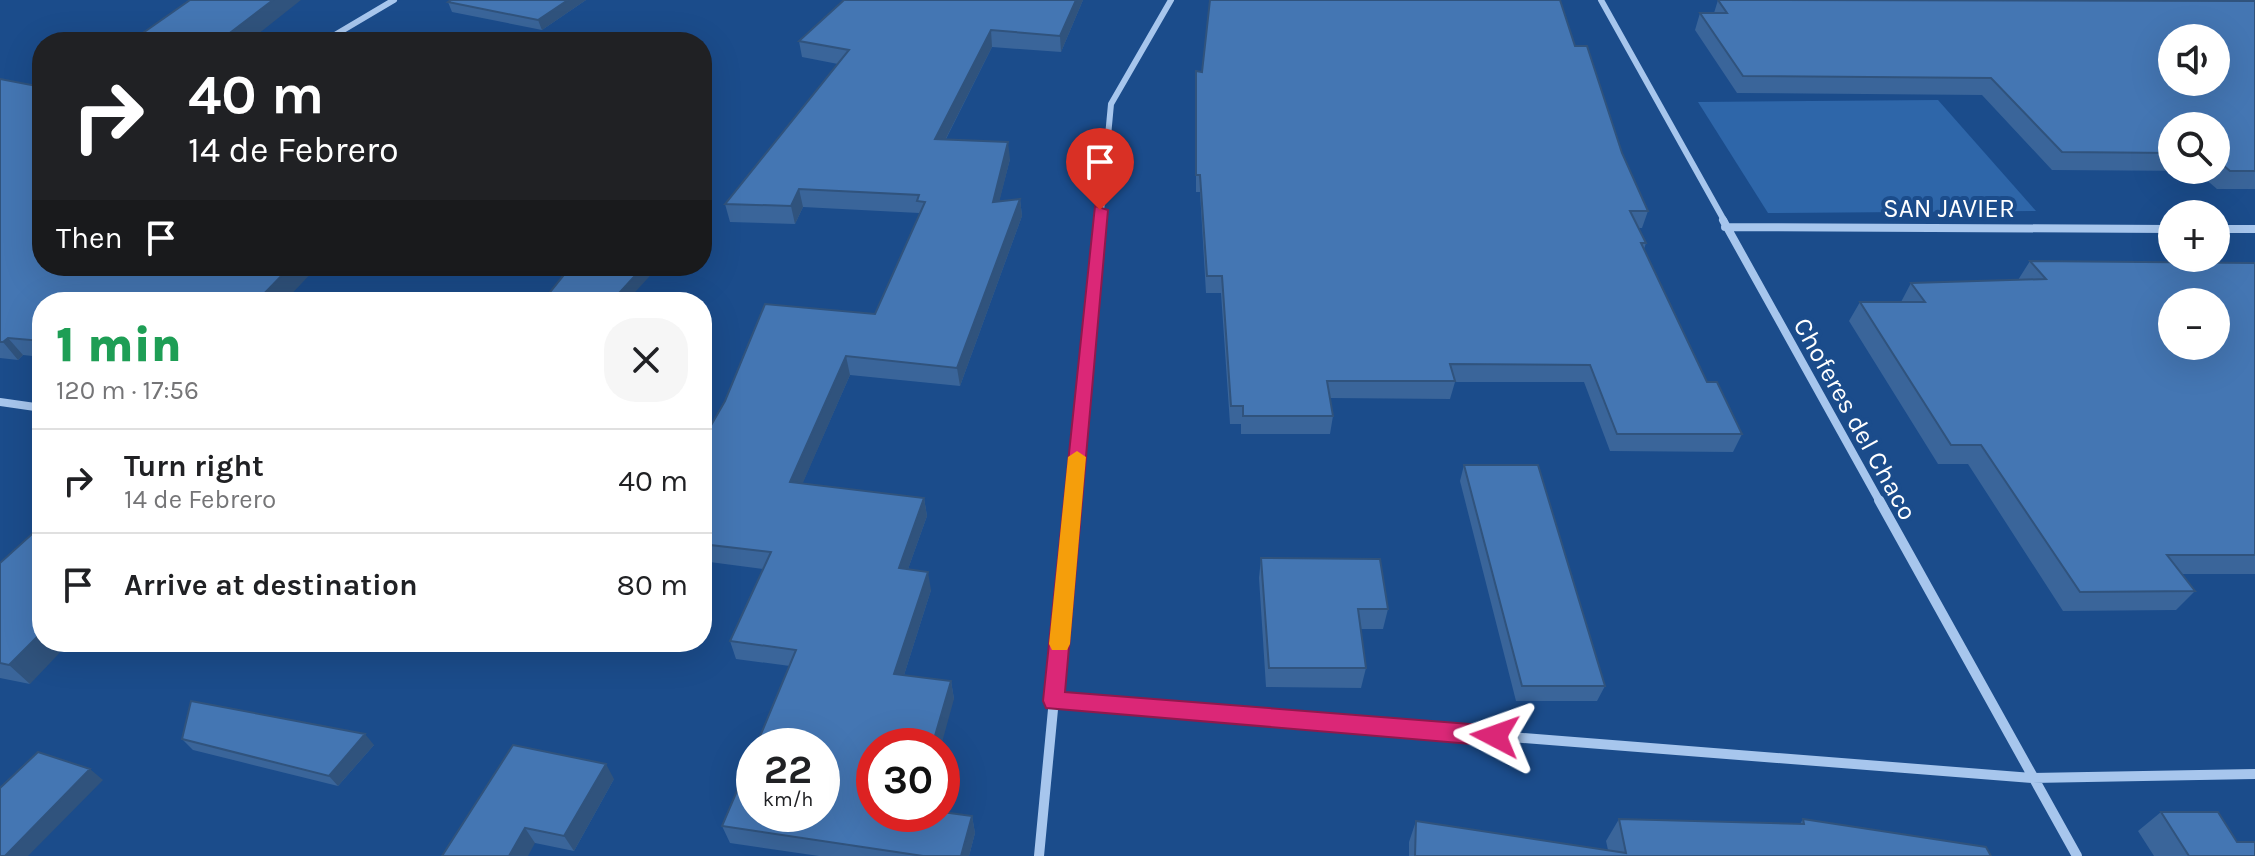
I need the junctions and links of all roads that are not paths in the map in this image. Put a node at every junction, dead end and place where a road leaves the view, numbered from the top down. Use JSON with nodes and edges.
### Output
{"nodes":[{"id":1,"x":394,"y":0,"type":"edge"},
{"id":2,"x":1171,"y":0,"type":"edge"},
{"id":3,"x":1601,"y":0,"type":"edge"},
{"id":4,"x":340,"y":32,"type":"edge"},
{"id":5,"x":1725,"y":227,"type":"junction"},
{"id":6,"x":2158,"y":229,"type":"edge"},
{"id":7,"x":2230,"y":229,"type":"edge"},
{"id":8,"x":2255,"y":229,"type":"edge"},
{"id":9,"x":0,"y":402,"type":"edge"},
{"id":10,"x":32,"y":407,"type":"edge"},
{"id":11,"x":1054,"y":701,"type":"junction"},
{"id":12,"x":2255,"y":774,"type":"edge"},
{"id":13,"x":2032,"y":778,"type":"junction"},
{"id":14,"x":1039,"y":856,"type":"edge"},
{"id":15,"x":2077,"y":856,"type":"edge"}],
"edges":[{"from":1,"to":4,"type":"street"},
{"from":2,"to":11,"type":"street"},
{"from":3,"to":5,"type":"street","name":"Choferes del Chaco"},
{"from":5,"to":6,"type":"street","name":"SAN JAVIER"},
{"from":5,"to":13,"type":"street","name":"Choferes del Chaco"},
{"from":7,"to":8,"type":"street"},
{"from":9,"to":10,"type":"street"},
{"from":11,"to":13,"type":"street"},
{"from":11,"to":14,"type":"street"},
{"from":12,"to":13,"type":"street"},
{"from":13,"to":15,"type":"street","name":"Choferes del Chaco"}]}
